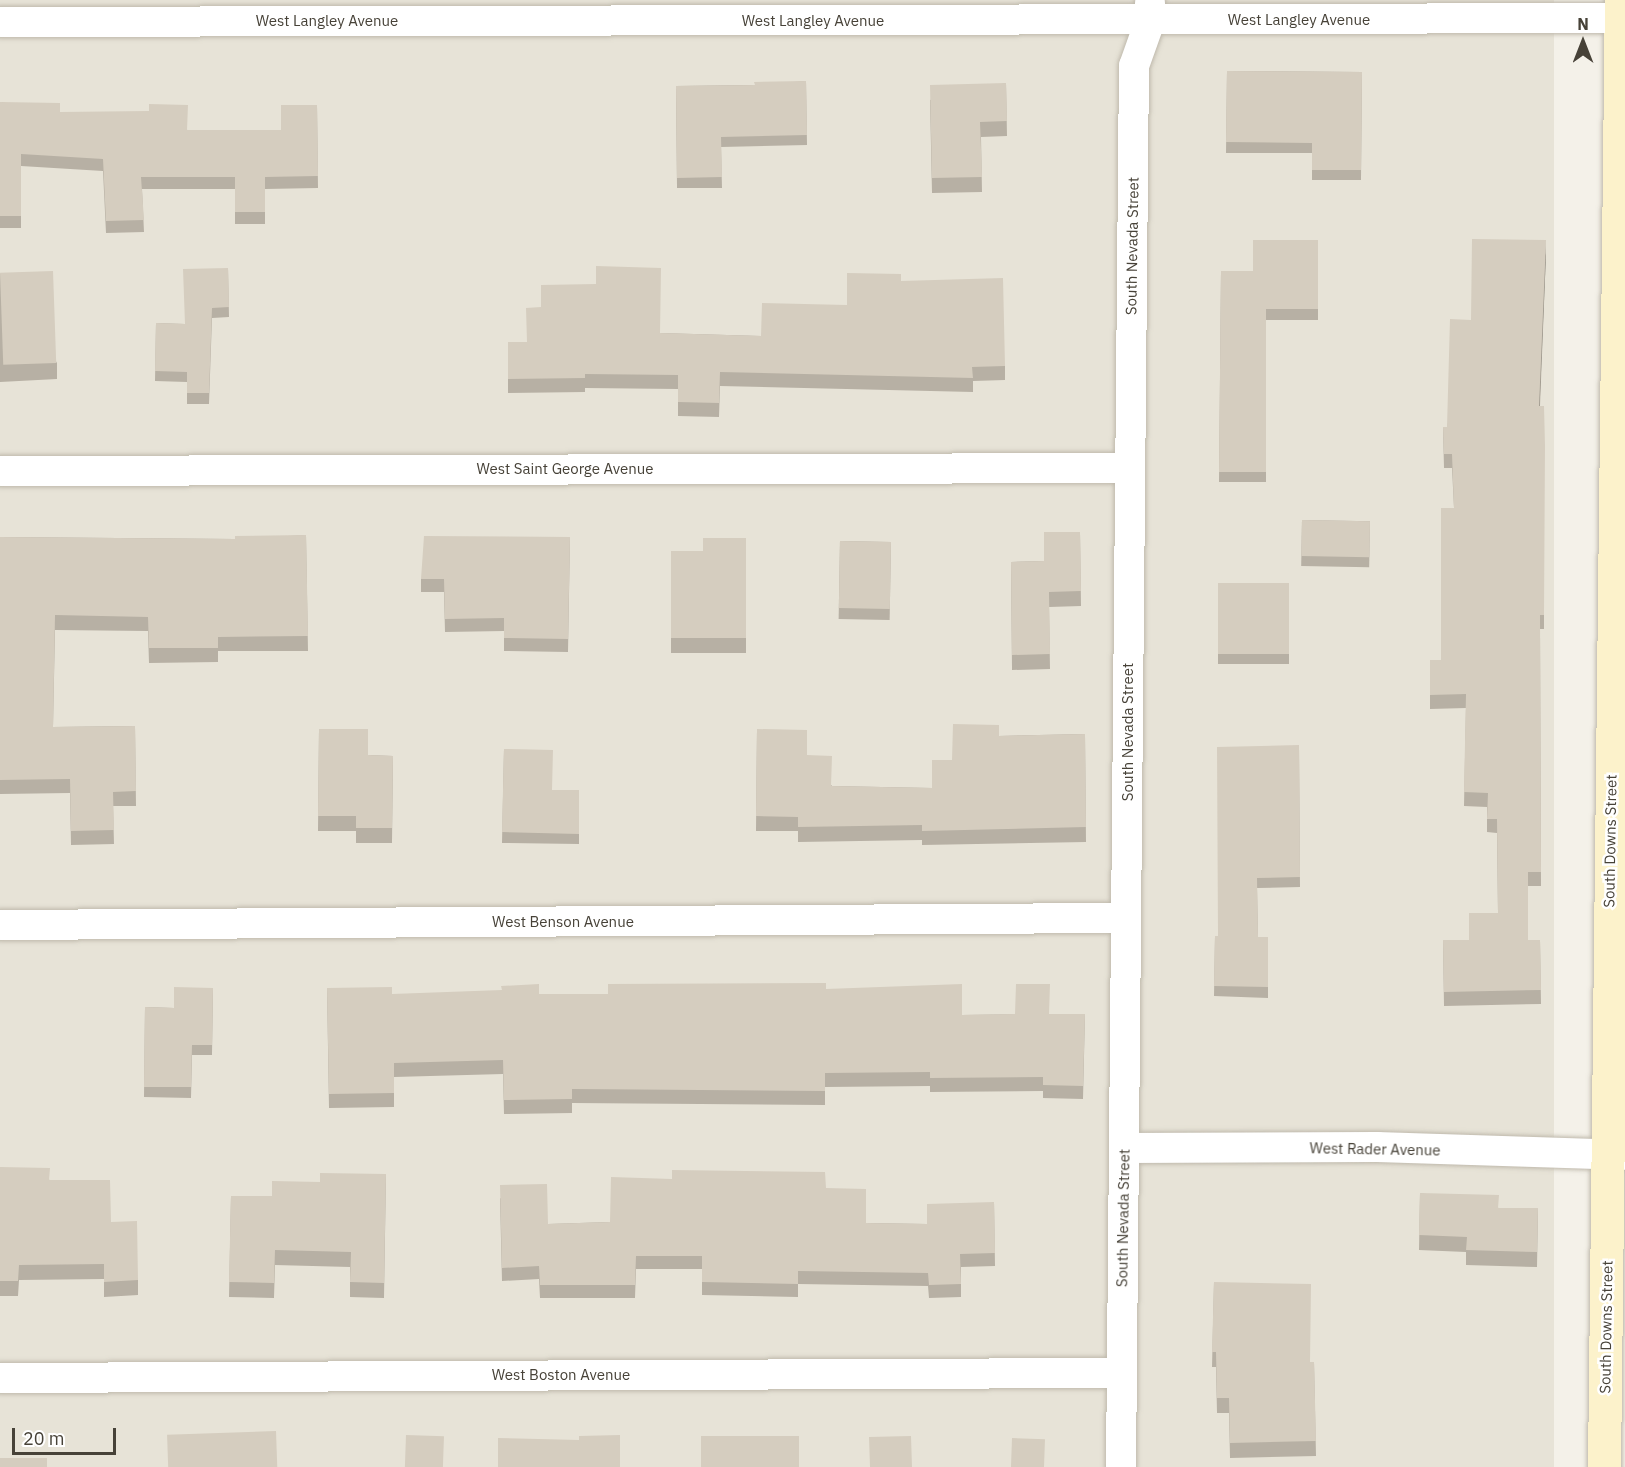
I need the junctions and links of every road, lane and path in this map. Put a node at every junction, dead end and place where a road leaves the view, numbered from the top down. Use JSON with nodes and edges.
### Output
{"nodes":[{"id":1,"x":1150,"y":10,"type":"edge"},
{"id":2,"x":1622,"y":12,"type":"edge"},
{"id":3,"x":0,"y":22,"type":"edge"},
{"id":4,"x":1130,"y":468,"type":"junction"},
{"id":5,"x":0,"y":471,"type":"edge"},
{"id":6,"x":1126,"y":918,"type":"junction"},
{"id":7,"x":0,"y":925,"type":"edge"},
{"id":8,"x":1124,"y":1148,"type":"junction"},
{"id":9,"x":1616,"y":1155,"type":"edge"},
{"id":10,"x":1122,"y":1373,"type":"junction"},
{"id":11,"x":0,"y":1378,"type":"edge"},
{"id":12,"x":1121,"y":1467,"type":"edge"},
{"id":13,"x":1604,"y":1467,"type":"edge"}],
"edges":[{"from":1,"to":2,"type":"street","name":"West Langley Avenue"},
{"from":1,"to":3,"type":"street","name":"West Langley Avenue"},
{"from":1,"to":4,"type":"street","name":"South Nevada Street"},
{"from":2,"to":9,"type":"main road","name":"South Downs Street"},
{"from":4,"to":5,"type":"street","name":"West Saint George Avenue"},
{"from":4,"to":6,"type":"street","name":"South Nevada Street"},
{"from":6,"to":7,"type":"street","name":"West Benson Avenue"},
{"from":6,"to":8,"type":"street","name":"South Nevada Street"},
{"from":8,"to":9,"type":"street","name":"West Rader Avenue"},
{"from":8,"to":10,"type":"street","name":"South Nevada Street"},
{"from":9,"to":13,"type":"main road","name":"South Downs Street"},
{"from":10,"to":11,"type":"street","name":"West Boston Avenue"},
{"from":10,"to":12,"type":"street","name":"South Nevada Street"}]}
